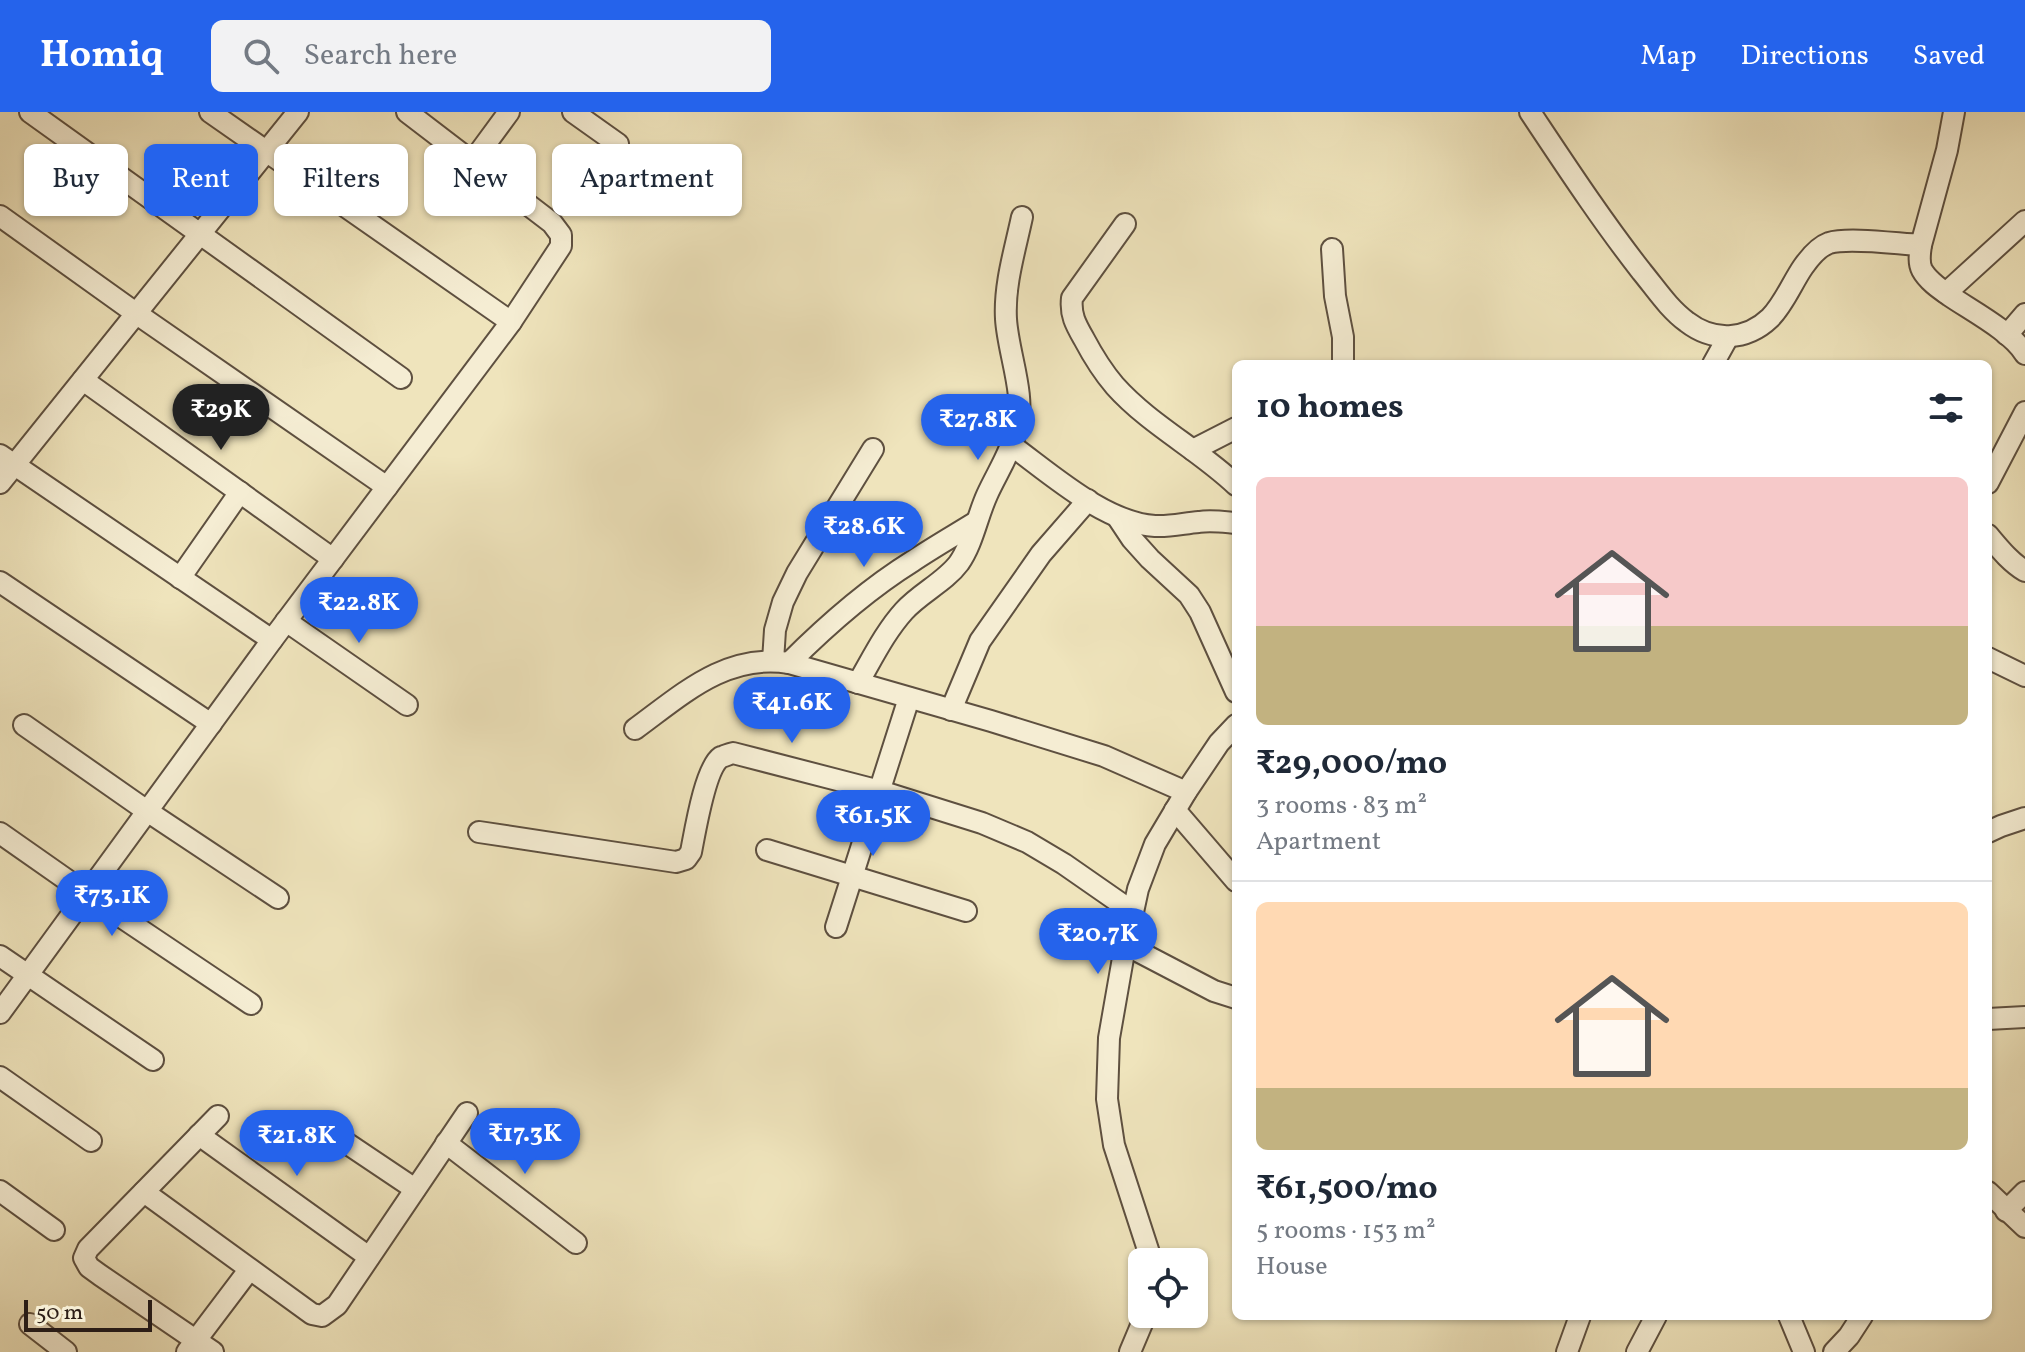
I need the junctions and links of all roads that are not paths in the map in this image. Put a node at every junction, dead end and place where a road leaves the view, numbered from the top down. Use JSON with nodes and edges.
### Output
{"nodes":[{"id":1,"x":30,"y":112,"type":"edge"},
{"id":2,"x":210,"y":112,"type":"edge"},
{"id":3,"x":298,"y":112,"type":"edge"},
{"id":4,"x":407,"y":112,"type":"edge"},
{"id":5,"x":509,"y":112,"type":"edge"},
{"id":6,"x":573,"y":112,"type":"edge"},
{"id":7,"x":1530,"y":112,"type":"edge"},
{"id":8,"x":1954,"y":112,"type":"edge"},
{"id":9,"x":450,"y":144,"type":"edge"},
{"id":10,"x":485,"y":144,"type":"edge"},
{"id":11,"x":618,"y":144,"type":"dead end"},
{"id":12,"x":267,"y":152,"type":"junction"},
{"id":13,"x":536,"y":210,"type":"edge"},
{"id":14,"x":0,"y":216,"type":"edge"},
{"id":15,"x":1022,"y":217,"type":"dead end"},
{"id":16,"x":2025,"y":221,"type":"edge"},
{"id":17,"x":1125,"y":224,"type":"dead end"},
{"id":18,"x":201,"y":234,"type":"junction"},
{"id":19,"x":1921,"y":245,"type":"junction"},
{"id":20,"x":1332,"y":249,"type":"dead end"},
{"id":21,"x":1946,"y":293,"type":"junction"},
{"id":22,"x":137,"y":314,"type":"junction"},
{"id":23,"x":2025,"y":314,"type":"edge"},
{"id":24,"x":511,"y":322,"type":"junction"},
{"id":25,"x":2007,"y":335,"type":"junction"},
{"id":26,"x":1728,"y":337,"type":"junction"},
{"id":27,"x":2025,"y":354,"type":"edge"},
{"id":28,"x":1347,"y":360,"type":"edge"},
{"id":29,"x":1715,"y":360,"type":"edge"},
{"id":30,"x":401,"y":378,"type":"dead end"},
{"id":31,"x":83,"y":380,"type":"junction"},
{"id":32,"x":2025,"y":412,"type":"edge"},
{"id":33,"x":1232,"y":430,"type":"edge"},
{"id":34,"x":1011,"y":445,"type":"junction"},
{"id":35,"x":873,"y":449,"type":"dead end"},
{"id":36,"x":1193,"y":450,"type":"junction"},
{"id":37,"x":7,"y":460,"type":"edge"},
{"id":38,"x":1992,"y":475,"type":"edge"},
{"id":39,"x":1232,"y":482,"type":"edge"},
{"id":40,"x":0,"y":483,"type":"edge"},
{"id":41,"x":387,"y":487,"type":"junction"},
{"id":42,"x":240,"y":492,"type":"junction"},
{"id":43,"x":1088,"y":500,"type":"junction"},
{"id":44,"x":1118,"y":518,"type":"junction"},
{"id":45,"x":976,"y":522,"type":"junction"},
{"id":46,"x":1232,"y":523,"type":"edge"},
{"id":47,"x":1992,"y":539,"type":"edge"},
{"id":48,"x":333,"y":559,"type":"junction"},
{"id":49,"x":2025,"y":571,"type":"edge"},
{"id":50,"x":180,"y":578,"type":"junction"},
{"id":51,"x":0,"y":582,"type":"edge"},
{"id":52,"x":286,"y":621,"type":"junction"},
{"id":53,"x":272,"y":640,"type":"junction"},
{"id":54,"x":1992,"y":660,"type":"edge"},
{"id":55,"x":781,"y":662,"type":"junction"},
{"id":56,"x":2025,"y":676,"type":"edge"},
{"id":57,"x":858,"y":683,"type":"junction"},
{"id":58,"x":1232,"y":683,"type":"edge"},
{"id":59,"x":909,"y":698,"type":"junction"},
{"id":60,"x":407,"y":705,"type":"dead end"},
{"id":61,"x":951,"y":710,"type":"junction"},
{"id":62,"x":211,"y":724,"type":"junction"},
{"id":63,"x":24,"y":725,"type":"dead end"},
{"id":64,"x":635,"y":729,"type":"dead end"},
{"id":65,"x":1232,"y":729,"type":"edge"},
{"id":66,"x":880,"y":791,"type":"junction"},
{"id":67,"x":1186,"y":792,"type":"junction"},
{"id":68,"x":1175,"y":810,"type":"junction"},
{"id":69,"x":147,"y":811,"type":"junction"},
{"id":70,"x":2025,"y":818,"type":"edge"},
{"id":71,"x":1992,"y":830,"type":"edge"},
{"id":72,"x":479,"y":832,"type":"dead end"},
{"id":73,"x":0,"y":833,"type":"edge"},
{"id":74,"x":767,"y":850,"type":"dead end"},
{"id":75,"x":853,"y":875,"type":"junction"},
{"id":76,"x":1232,"y":876,"type":"edge"},
{"id":77,"x":87,"y":894,"type":"junction"},
{"id":78,"x":278,"y":898,"type":"dead end"},
{"id":79,"x":966,"y":911,"type":"dead end"},
{"id":80,"x":1133,"y":912,"type":"junction"},
{"id":81,"x":836,"y":927,"type":"dead end"},
{"id":82,"x":1126,"y":945,"type":"junction"},
{"id":83,"x":0,"y":956,"type":"edge"},
{"id":84,"x":28,"y":975,"type":"junction"},
{"id":85,"x":1232,"y":997,"type":"edge"},
{"id":86,"x":251,"y":1004,"type":"dead end"},
{"id":87,"x":0,"y":1013,"type":"edge"},
{"id":88,"x":2025,"y":1017,"type":"edge"},
{"id":89,"x":1992,"y":1019,"type":"edge"},
{"id":90,"x":153,"y":1060,"type":"dead end"},
{"id":91,"x":0,"y":1077,"type":"edge"},
{"id":92,"x":467,"y":1113,"type":"dead end"},
{"id":93,"x":218,"y":1116,"type":"dead end"},
{"id":94,"x":199,"y":1135,"type":"junction"},
{"id":95,"x":336,"y":1136,"type":"dead end"},
{"id":96,"x":91,"y":1141,"type":"dead end"},
{"id":97,"x":446,"y":1143,"type":"junction"},
{"id":98,"x":415,"y":1189,"type":"junction"},
{"id":99,"x":0,"y":1191,"type":"edge"},
{"id":100,"x":144,"y":1192,"type":"junction"},
{"id":101,"x":2025,"y":1192,"type":"edge"},
{"id":102,"x":1994,"y":1200,"type":"edge"},
{"id":103,"x":2025,"y":1227,"type":"edge"},
{"id":104,"x":54,"y":1230,"type":"dead end"},
{"id":105,"x":576,"y":1243,"type":"dead end"},
{"id":106,"x":1147,"y":1248,"type":"edge"},
{"id":107,"x":369,"y":1257,"type":"junction"},
{"id":108,"x":249,"y":1270,"type":"junction"},
{"id":109,"x":1579,"y":1320,"type":"edge"},
{"id":110,"x":1654,"y":1320,"type":"edge"},
{"id":111,"x":1791,"y":1320,"type":"edge"},
{"id":112,"x":1859,"y":1320,"type":"edge"},
{"id":113,"x":30,"y":1324,"type":"dead end"},
{"id":114,"x":1140,"y":1328,"type":"edge"},
{"id":115,"x":199,"y":1348,"type":"edge"},
{"id":116,"x":66,"y":1352,"type":"edge"},
{"id":117,"x":1130,"y":1352,"type":"edge"},
{"id":118,"x":1567,"y":1352,"type":"edge"},
{"id":119,"x":1637,"y":1352,"type":"edge"},
{"id":120,"x":1804,"y":1352,"type":"edge"},
{"id":121,"x":1834,"y":1352,"type":"edge"}],
"edges":[{"from":1,"to":18,"type":"street"},
{"from":2,"to":12,"type":"street"},
{"from":3,"to":12,"type":"street"},
{"from":4,"to":9,"type":"street"},
{"from":5,"to":10,"type":"street"},
{"from":6,"to":11,"type":"street"},
{"from":7,"to":26,"type":"street"},
{"from":8,"to":19,"type":"street"},
{"from":12,"to":18,"type":"street"},
{"from":12,"to":24,"type":"street"},
{"from":13,"to":24,"type":"street"},
{"from":14,"to":22,"type":"street"},
{"from":15,"to":34,"type":"street"},
{"from":16,"to":21,"type":"street"},
{"from":17,"to":36,"type":"street"},
{"from":18,"to":22,"type":"street"},
{"from":18,"to":30,"type":"street"},
{"from":19,"to":21,"type":"street"},
{"from":19,"to":26,"type":"street"},
{"from":20,"to":28,"type":"street"},
{"from":21,"to":25,"type":"street"},
{"from":22,"to":31,"type":"street"},
{"from":22,"to":41,"type":"street"},
{"from":23,"to":25,"type":"street"},
{"from":24,"to":41,"type":"street"},
{"from":25,"to":27,"type":"street"},
{"from":26,"to":29,"type":"street"},
{"from":31,"to":37,"type":"street"},
{"from":31,"to":42,"type":"street"},
{"from":32,"to":38,"type":"street"},
{"from":33,"to":36,"type":"street"},
{"from":34,"to":43,"type":"street"},
{"from":34,"to":45,"type":"street"},
{"from":35,"to":55,"type":"street"},
{"from":36,"to":39,"type":"street"},
{"from":37,"to":40,"type":"street"},
{"from":37,"to":50,"type":"street"},
{"from":41,"to":48,"type":"street"},
{"from":42,"to":48,"type":"street"},
{"from":42,"to":50,"type":"street"},
{"from":43,"to":44,"type":"street"},
{"from":43,"to":61,"type":"street"},
{"from":44,"to":46,"type":"street"},
{"from":44,"to":58,"type":"street"},
{"from":45,"to":55,"type":"street"},
{"from":45,"to":57,"type":"street"},
{"from":47,"to":49,"type":"street"},
{"from":48,"to":52,"type":"street"},
{"from":50,"to":53,"type":"street"},
{"from":51,"to":62,"type":"street"},
{"from":52,"to":53,"type":"street"},
{"from":52,"to":60,"type":"street"},
{"from":53,"to":62,"type":"street"},
{"from":54,"to":56,"type":"street"},
{"from":55,"to":57,"type":"street"},
{"from":55,"to":64,"type":"street"},
{"from":57,"to":59,"type":"street"},
{"from":59,"to":61,"type":"street"},
{"from":59,"to":66,"type":"street"},
{"from":61,"to":67,"type":"street"},
{"from":62,"to":69,"type":"street"},
{"from":63,"to":69,"type":"street"},
{"from":65,"to":67,"type":"street"},
{"from":66,"to":72,"type":"street"},
{"from":66,"to":75,"type":"street"},
{"from":66,"to":80,"type":"street"},
{"from":67,"to":68,"type":"street"},
{"from":68,"to":76,"type":"street"},
{"from":68,"to":80,"type":"street"},
{"from":69,"to":77,"type":"street"},
{"from":69,"to":78,"type":"street"},
{"from":70,"to":71,"type":"street"},
{"from":73,"to":77,"type":"street"},
{"from":74,"to":75,"type":"street"},
{"from":75,"to":79,"type":"street"},
{"from":75,"to":81,"type":"street"},
{"from":77,"to":84,"type":"street"},
{"from":77,"to":86,"type":"street"},
{"from":80,"to":82,"type":"street"},
{"from":82,"to":85,"type":"street"},
{"from":82,"to":106,"type":"street"},
{"from":83,"to":84,"type":"street"},
{"from":84,"to":87,"type":"street"},
{"from":84,"to":90,"type":"street"},
{"from":88,"to":89,"type":"street"},
{"from":91,"to":96,"type":"street"},
{"from":92,"to":97,"type":"street"},
{"from":93,"to":94,"type":"street"},
{"from":94,"to":100,"type":"street"},
{"from":94,"to":107,"type":"street"},
{"from":95,"to":98,"type":"street"},
{"from":97,"to":98,"type":"street"},
{"from":97,"to":105,"type":"street"},
{"from":98,"to":107,"type":"street"},
{"from":99,"to":104,"type":"street"},
{"from":100,"to":108,"type":"street"},
{"from":100,"to":115,"type":"street"},
{"from":101,"to":102,"type":"street"},
{"from":102,"to":103,"type":"street"},
{"from":107,"to":108,"type":"street"},
{"from":108,"to":115,"type":"street"},
{"from":109,"to":118,"type":"street"},
{"from":110,"to":119,"type":"street"},
{"from":111,"to":120,"type":"street"},
{"from":112,"to":121,"type":"street"},
{"from":113,"to":116,"type":"street"},
{"from":114,"to":117,"type":"street"}]}
